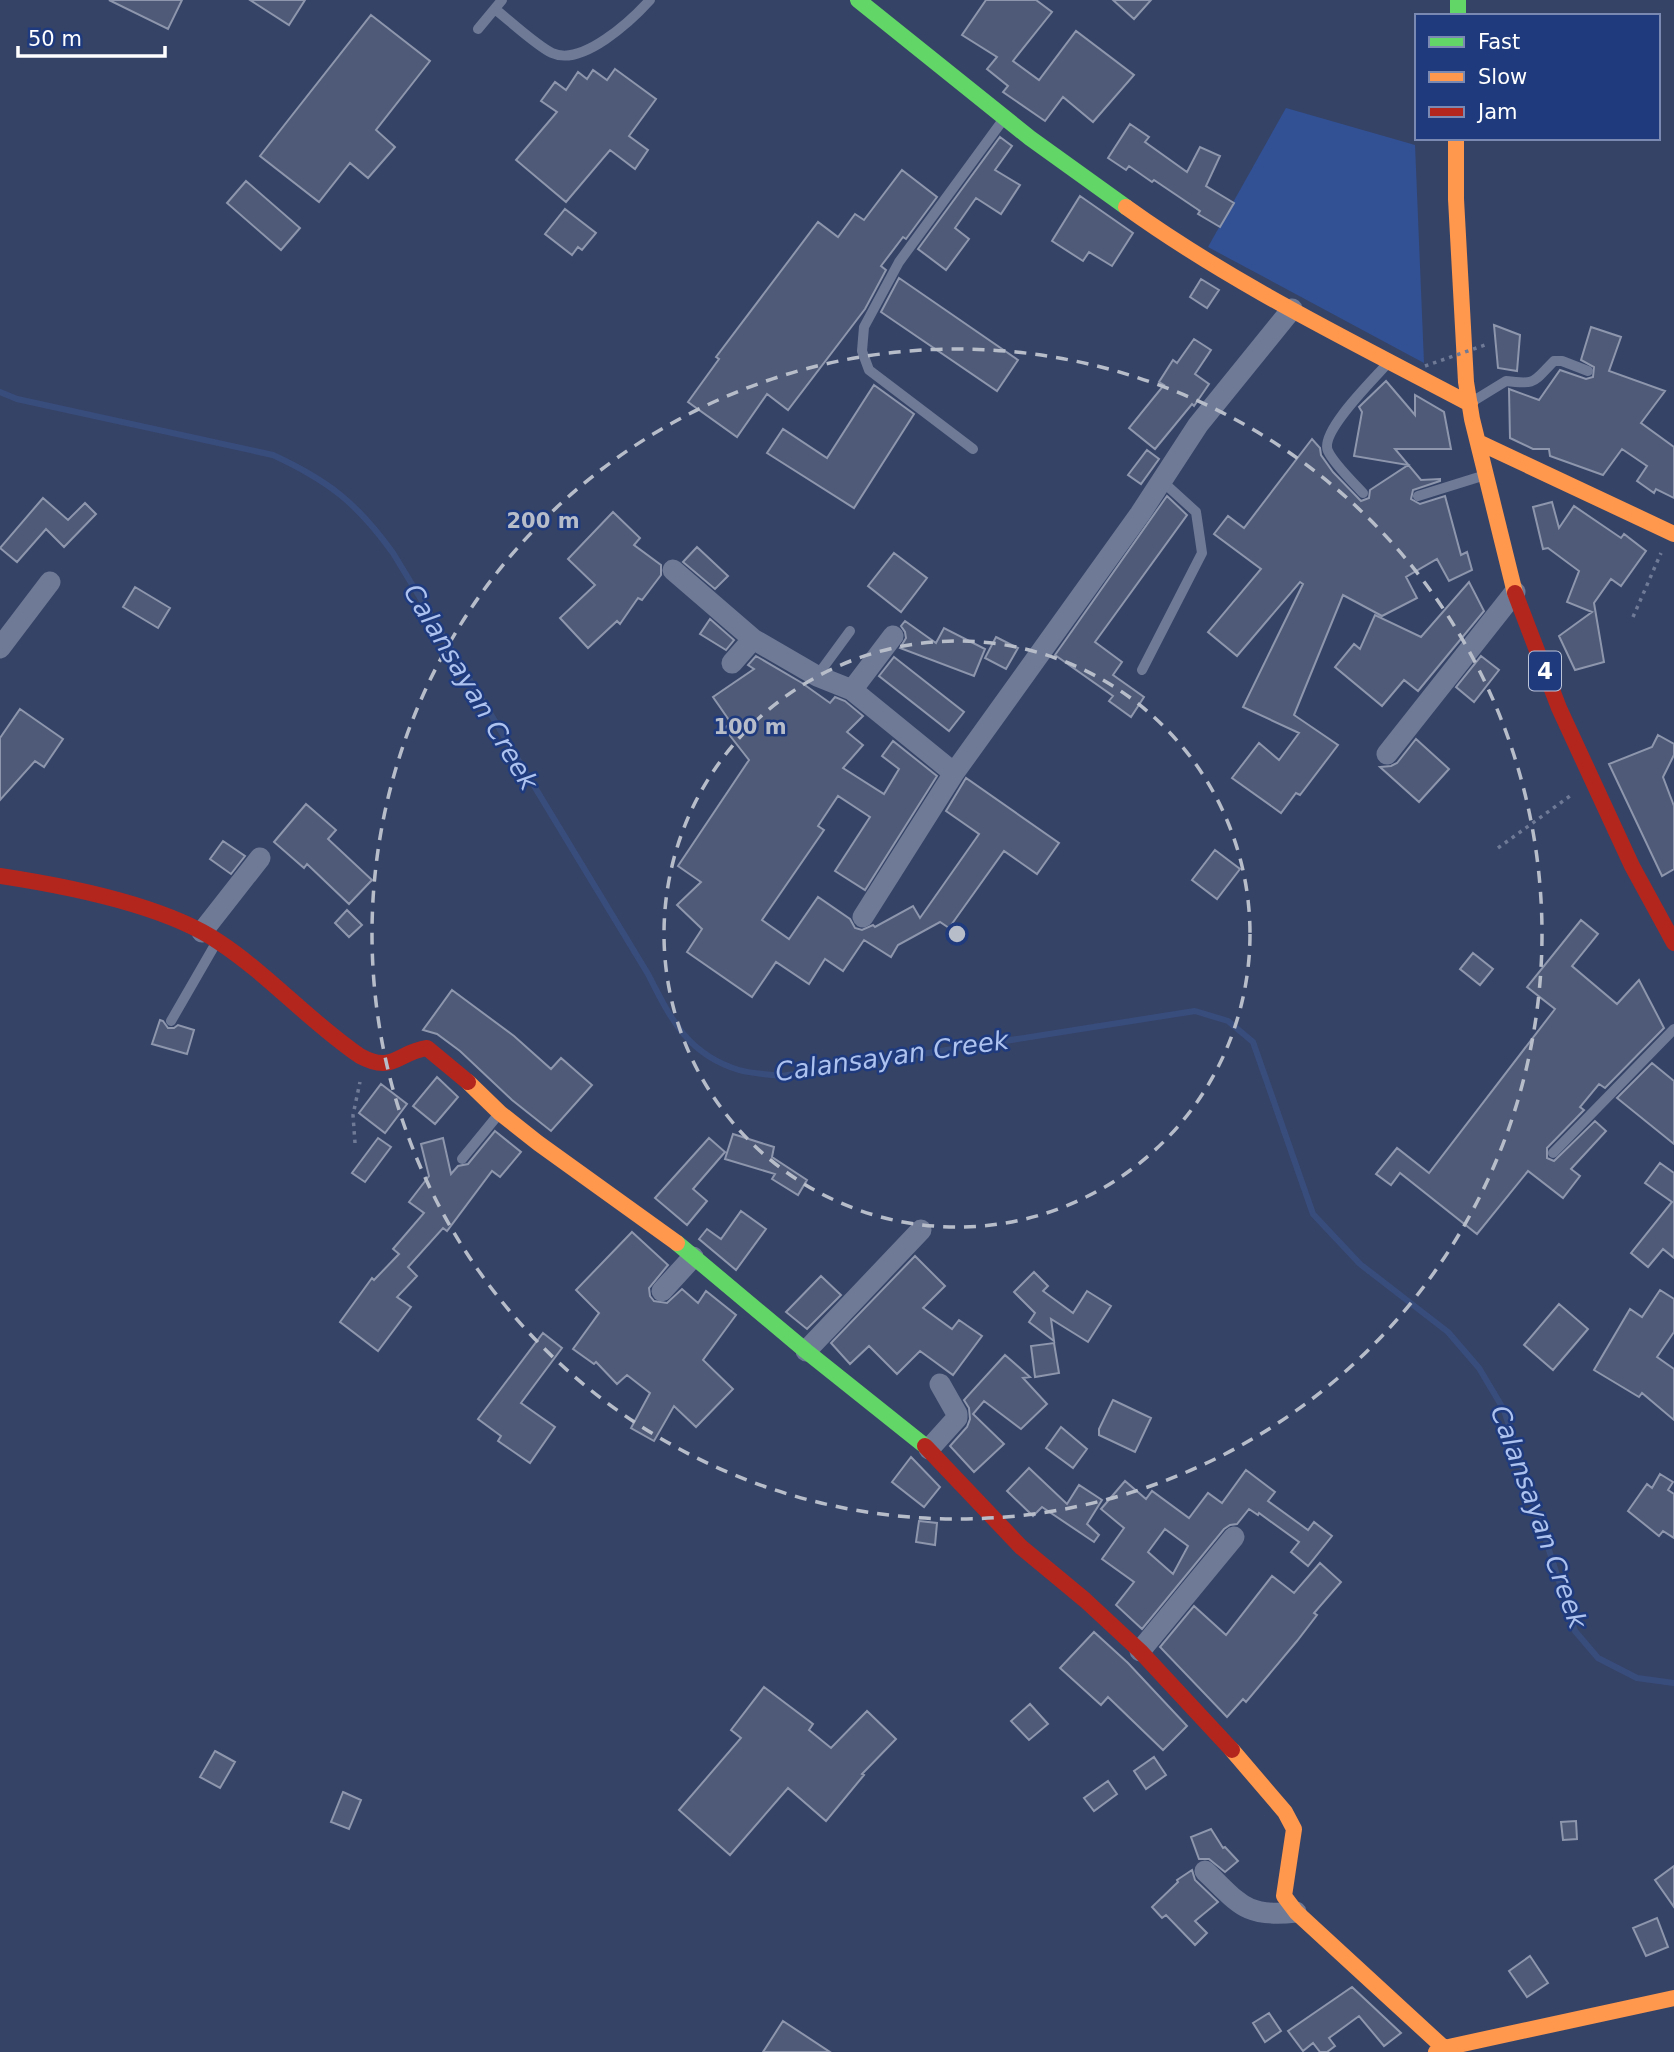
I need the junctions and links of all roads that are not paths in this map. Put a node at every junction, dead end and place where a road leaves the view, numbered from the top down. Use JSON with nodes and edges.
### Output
{"nodes":[{"id":1,"x":650,"y":0,"type":"edge"},
{"id":2,"x":872,"y":3,"type":"edge"},
{"id":3,"x":499,"y":5,"type":"edge"},
{"id":4,"x":478,"y":29,"type":"dead end"},
{"id":5,"x":1006,"y":117,"type":"junction"},
{"id":6,"x":1456,"y":140,"type":"edge"},
{"id":7,"x":1292,"y":309,"type":"junction"},
{"id":8,"x":1389,"y":362,"type":"junction"},
{"id":9,"x":1588,"y":371,"type":"dead end"},
{"id":10,"x":1470,"y":404,"type":"junction"},
{"id":11,"x":1478,"y":442,"type":"junction"},
{"id":12,"x":972,"y":449,"type":"dead end"},
{"id":13,"x":1485,"y":476,"type":"junction"},
{"id":14,"x":1163,"y":482,"type":"junction"},
{"id":15,"x":1363,"y":493,"type":"dead end"},
{"id":16,"x":1418,"y":496,"type":"dead end"},
{"id":17,"x":1672,"y":533,"type":"edge"},
{"id":18,"x":673,"y":570,"type":"dead end"},
{"id":19,"x":50,"y":582,"type":"dead end"},
{"id":20,"x":1515,"y":592,"type":"junction"},
{"id":21,"x":850,"y":631,"type":"dead end"},
{"id":22,"x":893,"y":636,"type":"dead end"},
{"id":23,"x":753,"y":639,"type":"junction"},
{"id":24,"x":0,"y":648,"type":"edge"},
{"id":25,"x":732,"y":663,"type":"dead end"},
{"id":26,"x":1142,"y":670,"type":"dead end"},
{"id":27,"x":817,"y":676,"type":"junction"},
{"id":28,"x":852,"y":690,"type":"junction"},
{"id":29,"x":1387,"y":754,"type":"dead end"},
{"id":30,"x":954,"y":773,"type":"junction"},
{"id":31,"x":260,"y":858,"type":"dead end"},
{"id":32,"x":0,"y":876,"type":"edge"},
{"id":33,"x":863,"y":917,"type":"dead end"},
{"id":34,"x":210,"y":936,"type":"junction"},
{"id":35,"x":1674,"y":943,"type":"edge"},
{"id":36,"x":171,"y":1021,"type":"dead end"},
{"id":37,"x":1674,"y":1029,"type":"edge"},
{"id":38,"x":500,"y":1113,"type":"junction"},
{"id":39,"x":1553,"y":1153,"type":"dead end"},
{"id":40,"x":462,"y":1159,"type":"dead end"},
{"id":41,"x":921,"y":1230,"type":"dead end"},
{"id":42,"x":693,"y":1257,"type":"junction"},
{"id":43,"x":662,"y":1291,"type":"dead end"},
{"id":44,"x":806,"y":1351,"type":"junction"},
{"id":45,"x":940,"y":1384,"type":"dead end"},
{"id":46,"x":929,"y":1449,"type":"junction"},
{"id":47,"x":1234,"y":1537,"type":"dead end"},
{"id":48,"x":1140,"y":1651,"type":"junction"},
{"id":49,"x":1205,"y":1871,"type":"dead end"},
{"id":50,"x":1296,"y":1912,"type":"junction"},
{"id":51,"x":1674,"y":1998,"type":"edge"},
{"id":52,"x":1440,"y":2050,"type":"edge"}],
"edges":[{"from":1,"to":3,"type":"lane"},
{"from":2,"to":5,"type":"main road"},
{"from":3,"to":4,"type":"lane"},
{"from":5,"to":7,"type":"main road"},
{"from":5,"to":12,"type":"lane"},
{"from":6,"to":10,"type":"main road","number":"4"},
{"from":7,"to":8,"type":"main road"},
{"from":7,"to":14,"type":"street"},
{"from":8,"to":10,"type":"main road"},
{"from":8,"to":15,"type":"lane"},
{"from":9,"to":10,"type":"lane"},
{"from":10,"to":11,"type":"main road","number":"4"},
{"from":11,"to":13,"type":"main road","number":"4"},
{"from":11,"to":17,"type":"main road"},
{"from":13,"to":16,"type":"lane"},
{"from":13,"to":20,"type":"main road","number":"4"},
{"from":14,"to":26,"type":"lane"},
{"from":14,"to":30,"type":"street"},
{"from":18,"to":23,"type":"street"},
{"from":19,"to":24,"type":"street"},
{"from":20,"to":29,"type":"street"},
{"from":20,"to":35,"type":"main road","number":"4"},
{"from":21,"to":27,"type":"lane"},
{"from":22,"to":28,"type":"street"},
{"from":23,"to":25,"type":"street"},
{"from":23,"to":27,"type":"street"},
{"from":27,"to":28,"type":"street"},
{"from":28,"to":30,"type":"street"},
{"from":30,"to":33,"type":"street"},
{"from":31,"to":34,"type":"street"},
{"from":32,"to":34,"type":"main road"},
{"from":34,"to":36,"type":"lane"},
{"from":34,"to":38,"type":"main road"},
{"from":37,"to":39,"type":"lane"},
{"from":38,"to":40,"type":"lane"},
{"from":38,"to":42,"type":"main road"},
{"from":41,"to":44,"type":"street"},
{"from":42,"to":43,"type":"street"},
{"from":42,"to":44,"type":"main road"},
{"from":44,"to":46,"type":"main road"},
{"from":45,"to":46,"type":"street"},
{"from":46,"to":48,"type":"main road"},
{"from":47,"to":48,"type":"street"},
{"from":48,"to":50,"type":"main road"},
{"from":49,"to":50,"type":"street"},
{"from":50,"to":52,"type":"main road"},
{"from":51,"to":52,"type":"main road"}]}
